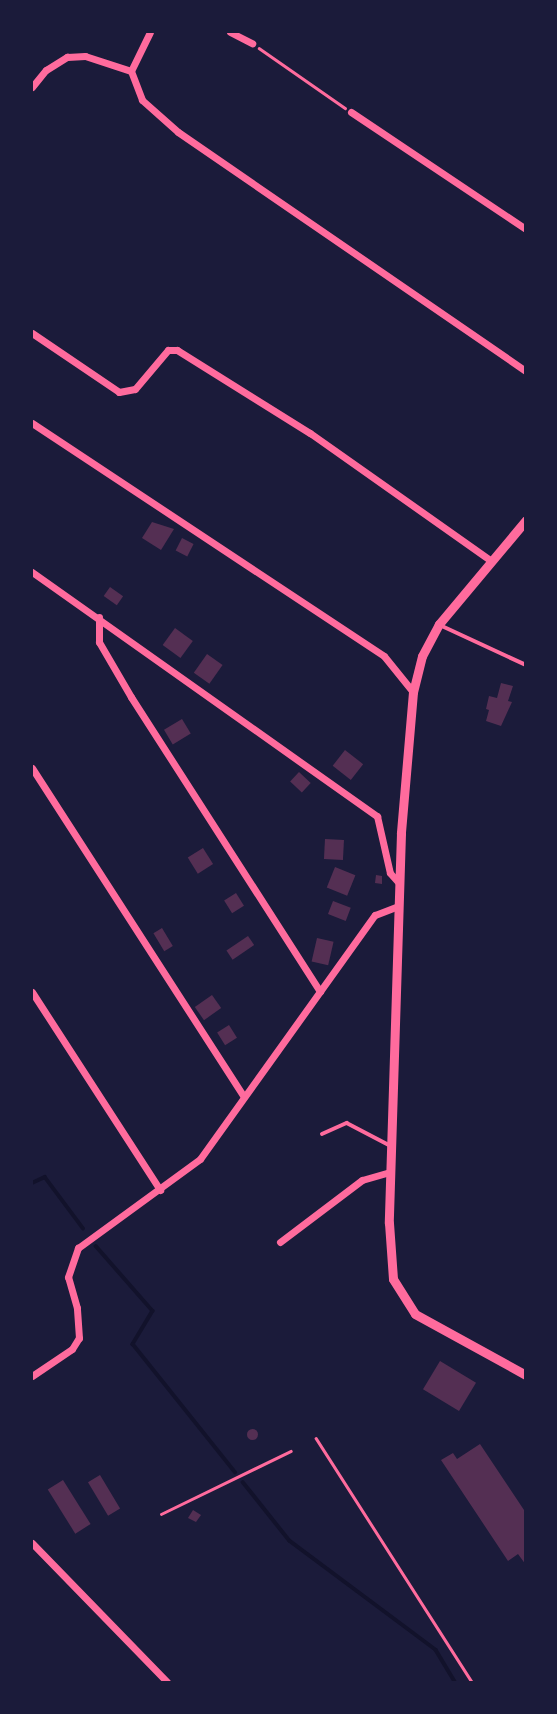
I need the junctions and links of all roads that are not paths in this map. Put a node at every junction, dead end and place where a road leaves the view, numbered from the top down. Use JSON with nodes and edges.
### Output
{"nodes":[{"id":1,"x":150,"y":32,"type":"edge"},
{"id":2,"x":230,"y":32,"type":"edge"},
{"id":3,"x":252,"y":43,"type":"road end"},
{"id":4,"x":131,"y":71,"type":"junction"},
{"id":5,"x":32,"y":87,"type":"edge"},
{"id":6,"x":351,"y":112,"type":"road end"},
{"id":7,"x":526,"y":229,"type":"edge"},
{"id":8,"x":32,"y":333,"type":"edge"},
{"id":9,"x":526,"y":371,"type":"edge"},
{"id":10,"x":32,"y":423,"type":"edge"},
{"id":11,"x":526,"y":520,"type":"edge"},
{"id":12,"x":490,"y":560,"type":"junction"},
{"id":13,"x":32,"y":572,"type":"edge"},
{"id":14,"x":99,"y":617,"type":"junction"},
{"id":15,"x":439,"y":624,"type":"junction"},
{"id":16,"x":526,"y":665,"type":"edge"},
{"id":17,"x":413,"y":692,"type":"junction"},
{"id":18,"x":32,"y":768,"type":"edge"},
{"id":19,"x":398,"y":882,"type":"junction"},
{"id":20,"x":398,"y":906,"type":"junction"},
{"id":21,"x":320,"y":990,"type":"junction"},
{"id":22,"x":32,"y":992,"type":"edge"},
{"id":23,"x":244,"y":1097,"type":"junction"},
{"id":24,"x":322,"y":1134,"type":"dead end"},
{"id":25,"x":391,"y":1146,"type":"junction"},
{"id":26,"x":390,"y":1172,"type":"junction"},
{"id":27,"x":160,"y":1190,"type":"junction"},
{"id":28,"x":280,"y":1242,"type":"dead end"},
{"id":29,"x":526,"y":1375,"type":"edge"},
{"id":30,"x":32,"y":1376,"type":"edge"},
{"id":31,"x":32,"y":1543,"type":"edge"},
{"id":32,"x":167,"y":1682,"type":"edge"}],
"edges":[{"from":1,"to":4,"type":"street"},
{"from":2,"to":3,"type":"street"},
{"from":4,"to":5,"type":"street"},
{"from":4,"to":9,"type":"street"},
{"from":6,"to":7,"type":"street"},
{"from":8,"to":12,"type":"street"},
{"from":10,"to":17,"type":"street"},
{"from":11,"to":12,"type":"street"},
{"from":12,"to":15,"type":"street"},
{"from":13,"to":14,"type":"street"},
{"from":14,"to":19,"type":"street"},
{"from":14,"to":21,"type":"street"},
{"from":15,"to":16,"type":"lane"},
{"from":15,"to":17,"type":"street"},
{"from":17,"to":19,"type":"street"},
{"from":18,"to":23,"type":"street"},
{"from":19,"to":20,"type":"street"},
{"from":20,"to":21,"type":"street"},
{"from":20,"to":25,"type":"street"},
{"from":21,"to":23,"type":"street"},
{"from":22,"to":27,"type":"street"},
{"from":23,"to":27,"type":"street"},
{"from":24,"to":25,"type":"lane"},
{"from":25,"to":26,"type":"street"},
{"from":26,"to":28,"type":"street"},
{"from":26,"to":29,"type":"street"},
{"from":27,"to":30,"type":"street"},
{"from":31,"to":32,"type":"street"}]}
